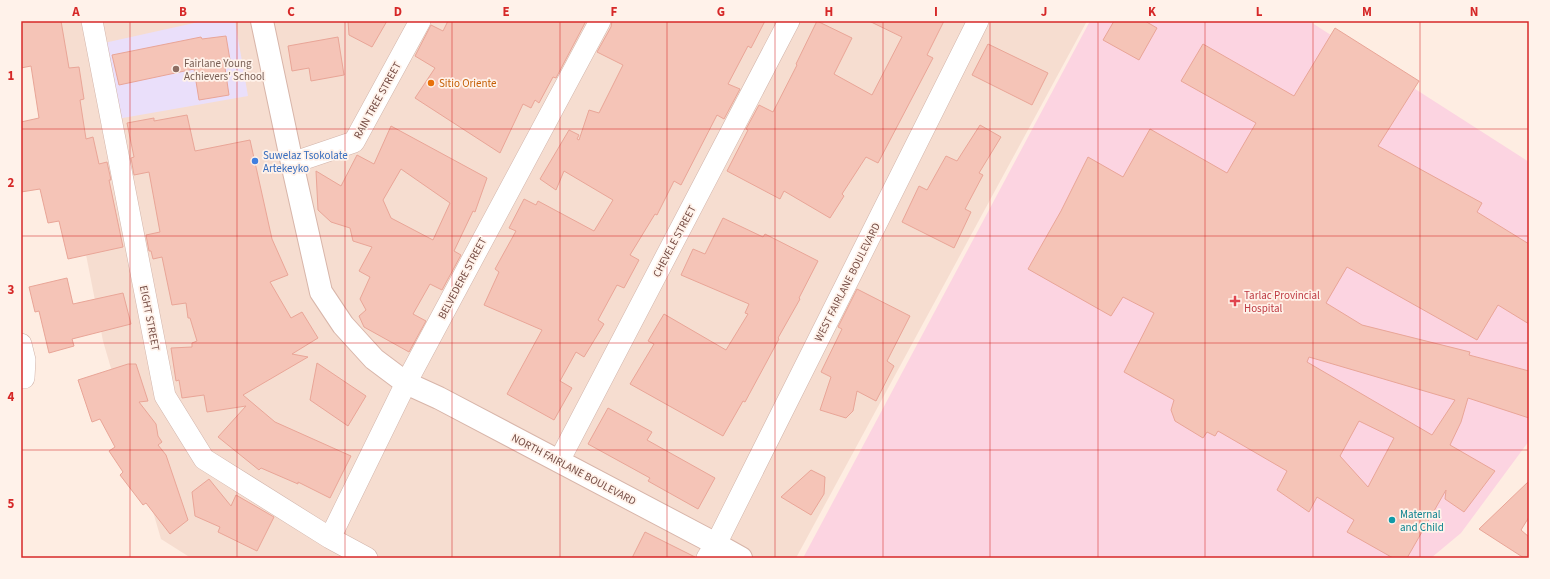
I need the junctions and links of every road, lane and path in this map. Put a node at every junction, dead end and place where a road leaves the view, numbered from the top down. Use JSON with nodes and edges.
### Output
{"nodes":[{"id":1,"x":92,"y":21,"type":"edge"},
{"id":2,"x":262,"y":21,"type":"edge"},
{"id":3,"x":420,"y":21,"type":"edge"},
{"id":4,"x":600,"y":21,"type":"edge"},
{"id":5,"x":789,"y":21,"type":"edge"},
{"id":6,"x":978,"y":21,"type":"edge"},
{"id":7,"x":292,"y":163,"type":"junction"},
{"id":8,"x":21,"y":344,"type":"edge"},
{"id":9,"x":21,"y":378,"type":"edge"},
{"id":10,"x":406,"y":384,"type":"junction"},
{"id":11,"x":558,"y":461,"type":"junction"},
{"id":12,"x":330,"y":538,"type":"junction"},
{"id":13,"x":712,"y":551,"type":"edge"},
{"id":14,"x":367,"y":558,"type":"edge"},
{"id":15,"x":741,"y":558,"type":"edge"}],
"edges":[{"from":1,"to":12,"type":"street","name":"EIGHT STREET"},
{"from":2,"to":7,"type":"street","name":"NORTH FAIRLANE BOULEVARD"},
{"from":3,"to":7,"type":"street","name":"RAIN TREE STREET"},
{"from":4,"to":10,"type":"street","name":"BELVEDERE STREET"},
{"from":5,"to":11,"type":"street","name":"CHEVELE STREET"},
{"from":6,"to":13,"type":"street","name":"WEST FAIRLANE BOULEVARD"},
{"from":7,"to":10,"type":"street","name":"NORTH FAIRLANE BOULEVARD"},
{"from":8,"to":9,"type":"street"},
{"from":10,"to":11,"type":"street","name":"NORTH FAIRLANE BOULEVARD"},
{"from":10,"to":12,"type":"street","name":"BELVEDERE STREET"},
{"from":11,"to":13,"type":"street","name":"NORTH FAIRLANE BOULEVARD"},
{"from":12,"to":14,"type":"street","name":"EIGHT STREET"},
{"from":13,"to":15,"type":"street","name":"NORTH FAIRLANE BOULEVARD"}]}
